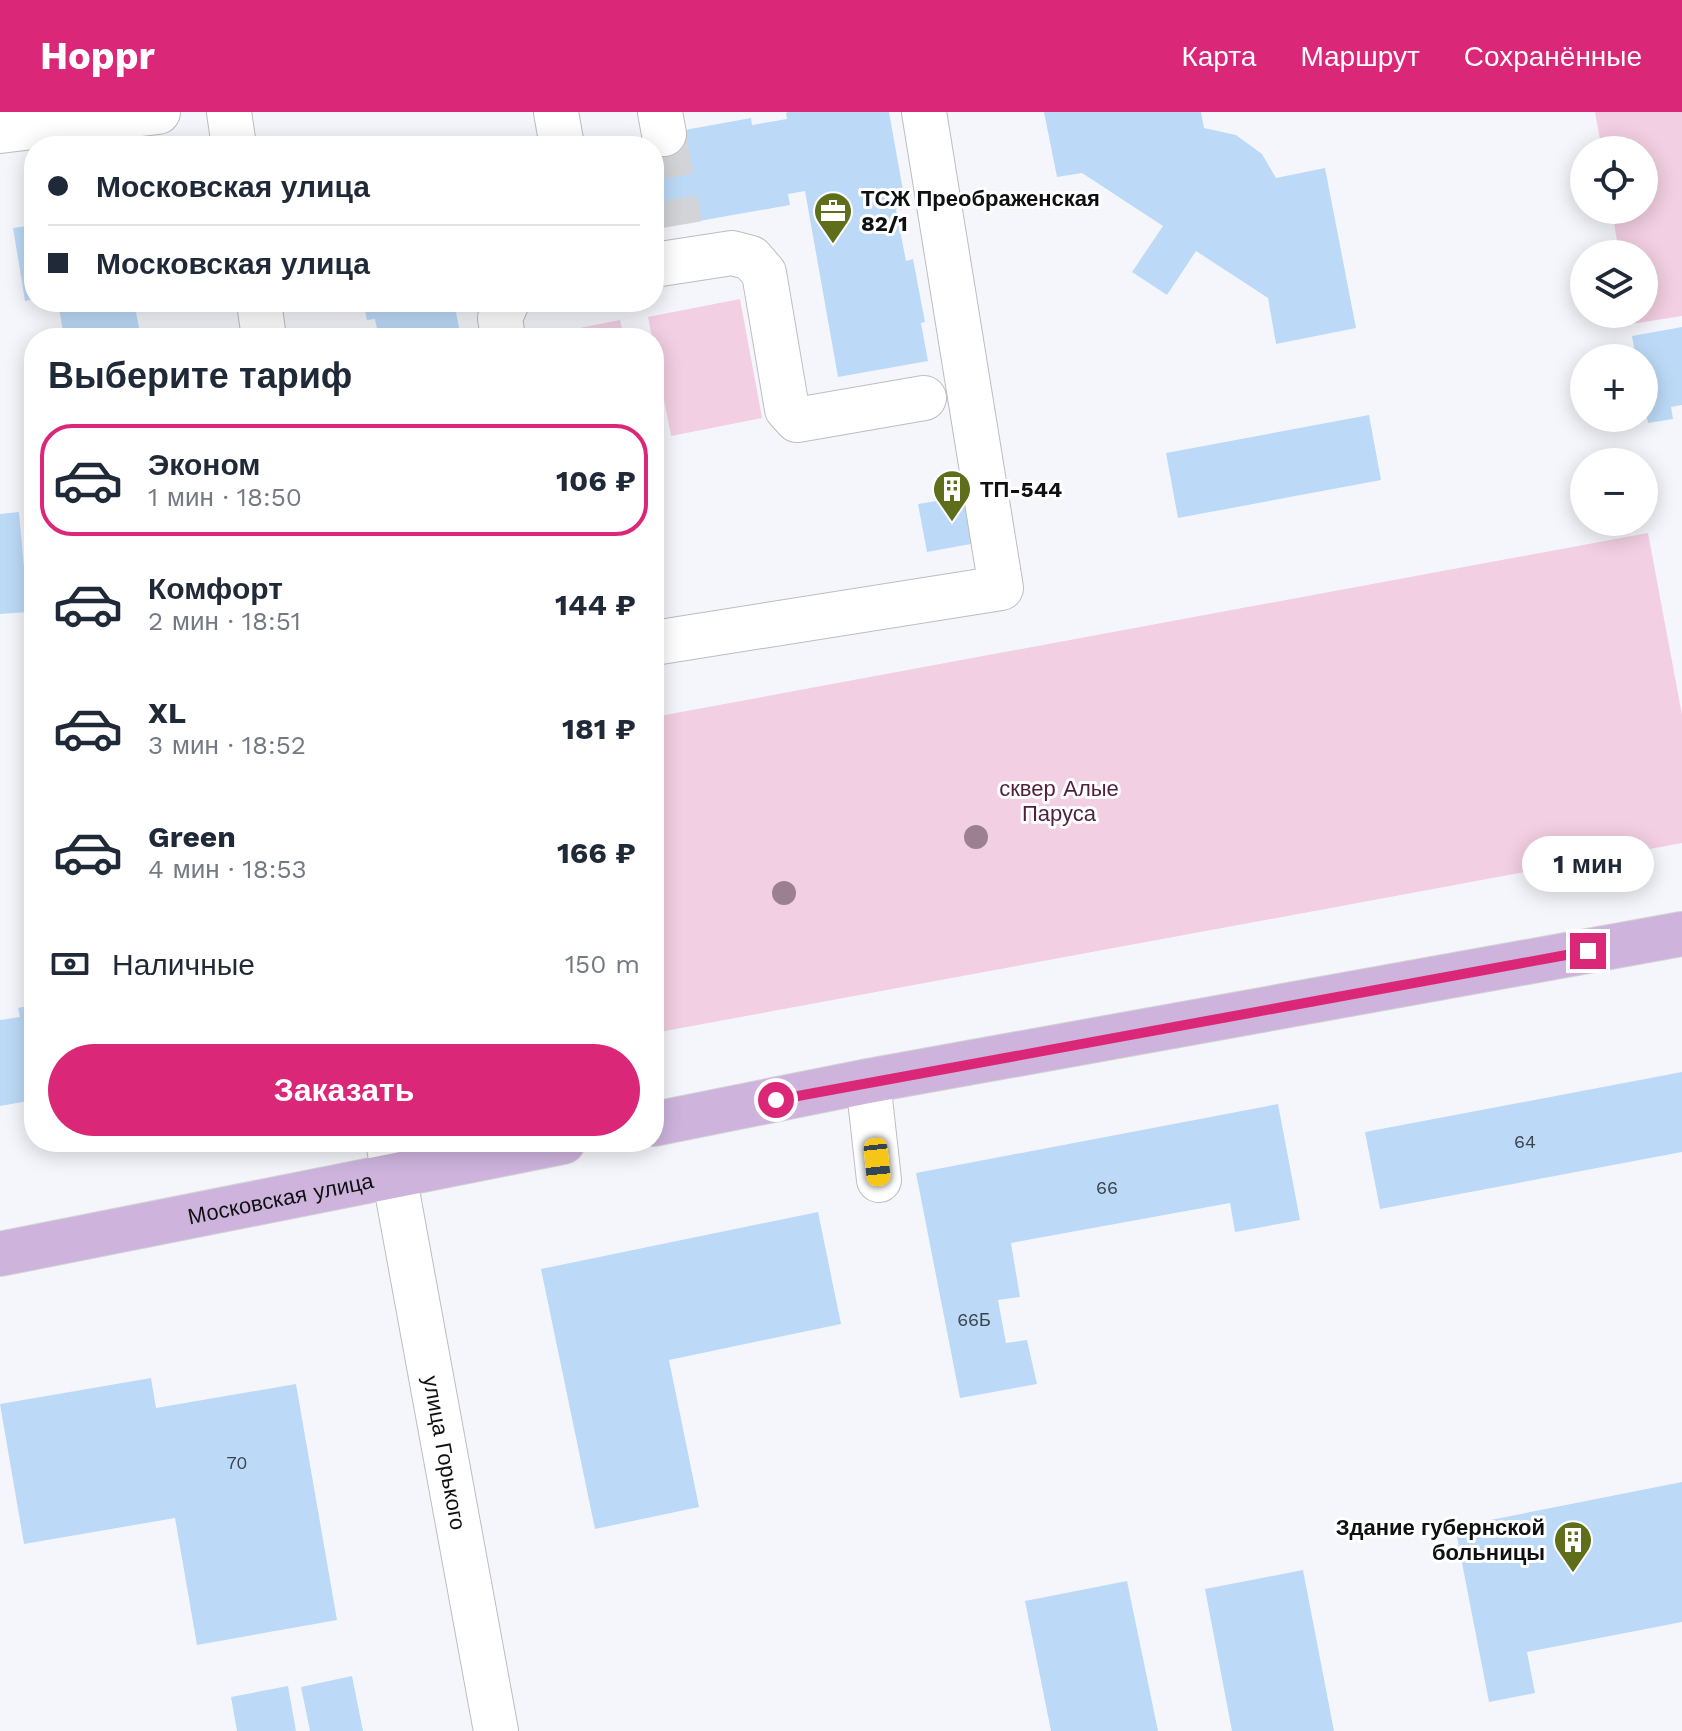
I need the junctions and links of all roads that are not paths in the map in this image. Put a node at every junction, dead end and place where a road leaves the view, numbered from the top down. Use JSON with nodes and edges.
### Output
{"nodes":[{"id":1,"x":158,"y":112,"type":"edge"},
{"id":2,"x":229,"y":112,"type":"edge"},
{"id":3,"x":556,"y":112,"type":"edge"},
{"id":4,"x":924,"y":112,"type":"edge"},
{"id":5,"x":0,"y":131,"type":"edge"},
{"id":6,"x":233,"y":136,"type":"edge"},
{"id":7,"x":560,"y":136,"type":"edge"},
{"id":8,"x":673,"y":250,"type":"edge"},
{"id":9,"x":924,"y":398,"type":"dead end"},
{"id":10,"x":664,"y":641,"type":"edge"},
{"id":11,"x":1682,"y":934,"type":"edge"},
{"id":12,"x":868,"y":1081,"type":"junction"},
{"id":13,"x":664,"y":1122,"type":"edge"},
{"id":14,"x":462,"y":1152,"type":"edge"},
{"id":15,"x":391,"y":1159,"type":"edge"},
{"id":16,"x":879,"y":1180,"type":"dead end"},
{"id":17,"x":0,"y":1254,"type":"edge"},
{"id":18,"x":496,"y":1731,"type":"edge"}],
"edges":[{"from":1,"to":5,"type":"street"},
{"from":2,"to":6,"type":"street"},
{"from":3,"to":7,"type":"street"},
{"from":4,"to":10,"type":"street"},
{"from":8,"to":9,"type":"street"},
{"from":11,"to":12,"type":"main road"},
{"from":12,"to":13,"type":"main road"},
{"from":12,"to":16,"type":"street"},
{"from":14,"to":15,"type":"main road","name":"Московская улица"},
{"from":15,"to":17,"type":"main road","name":"Московская улица"},
{"from":15,"to":18,"type":"street","name":"улица Горького"}]}
